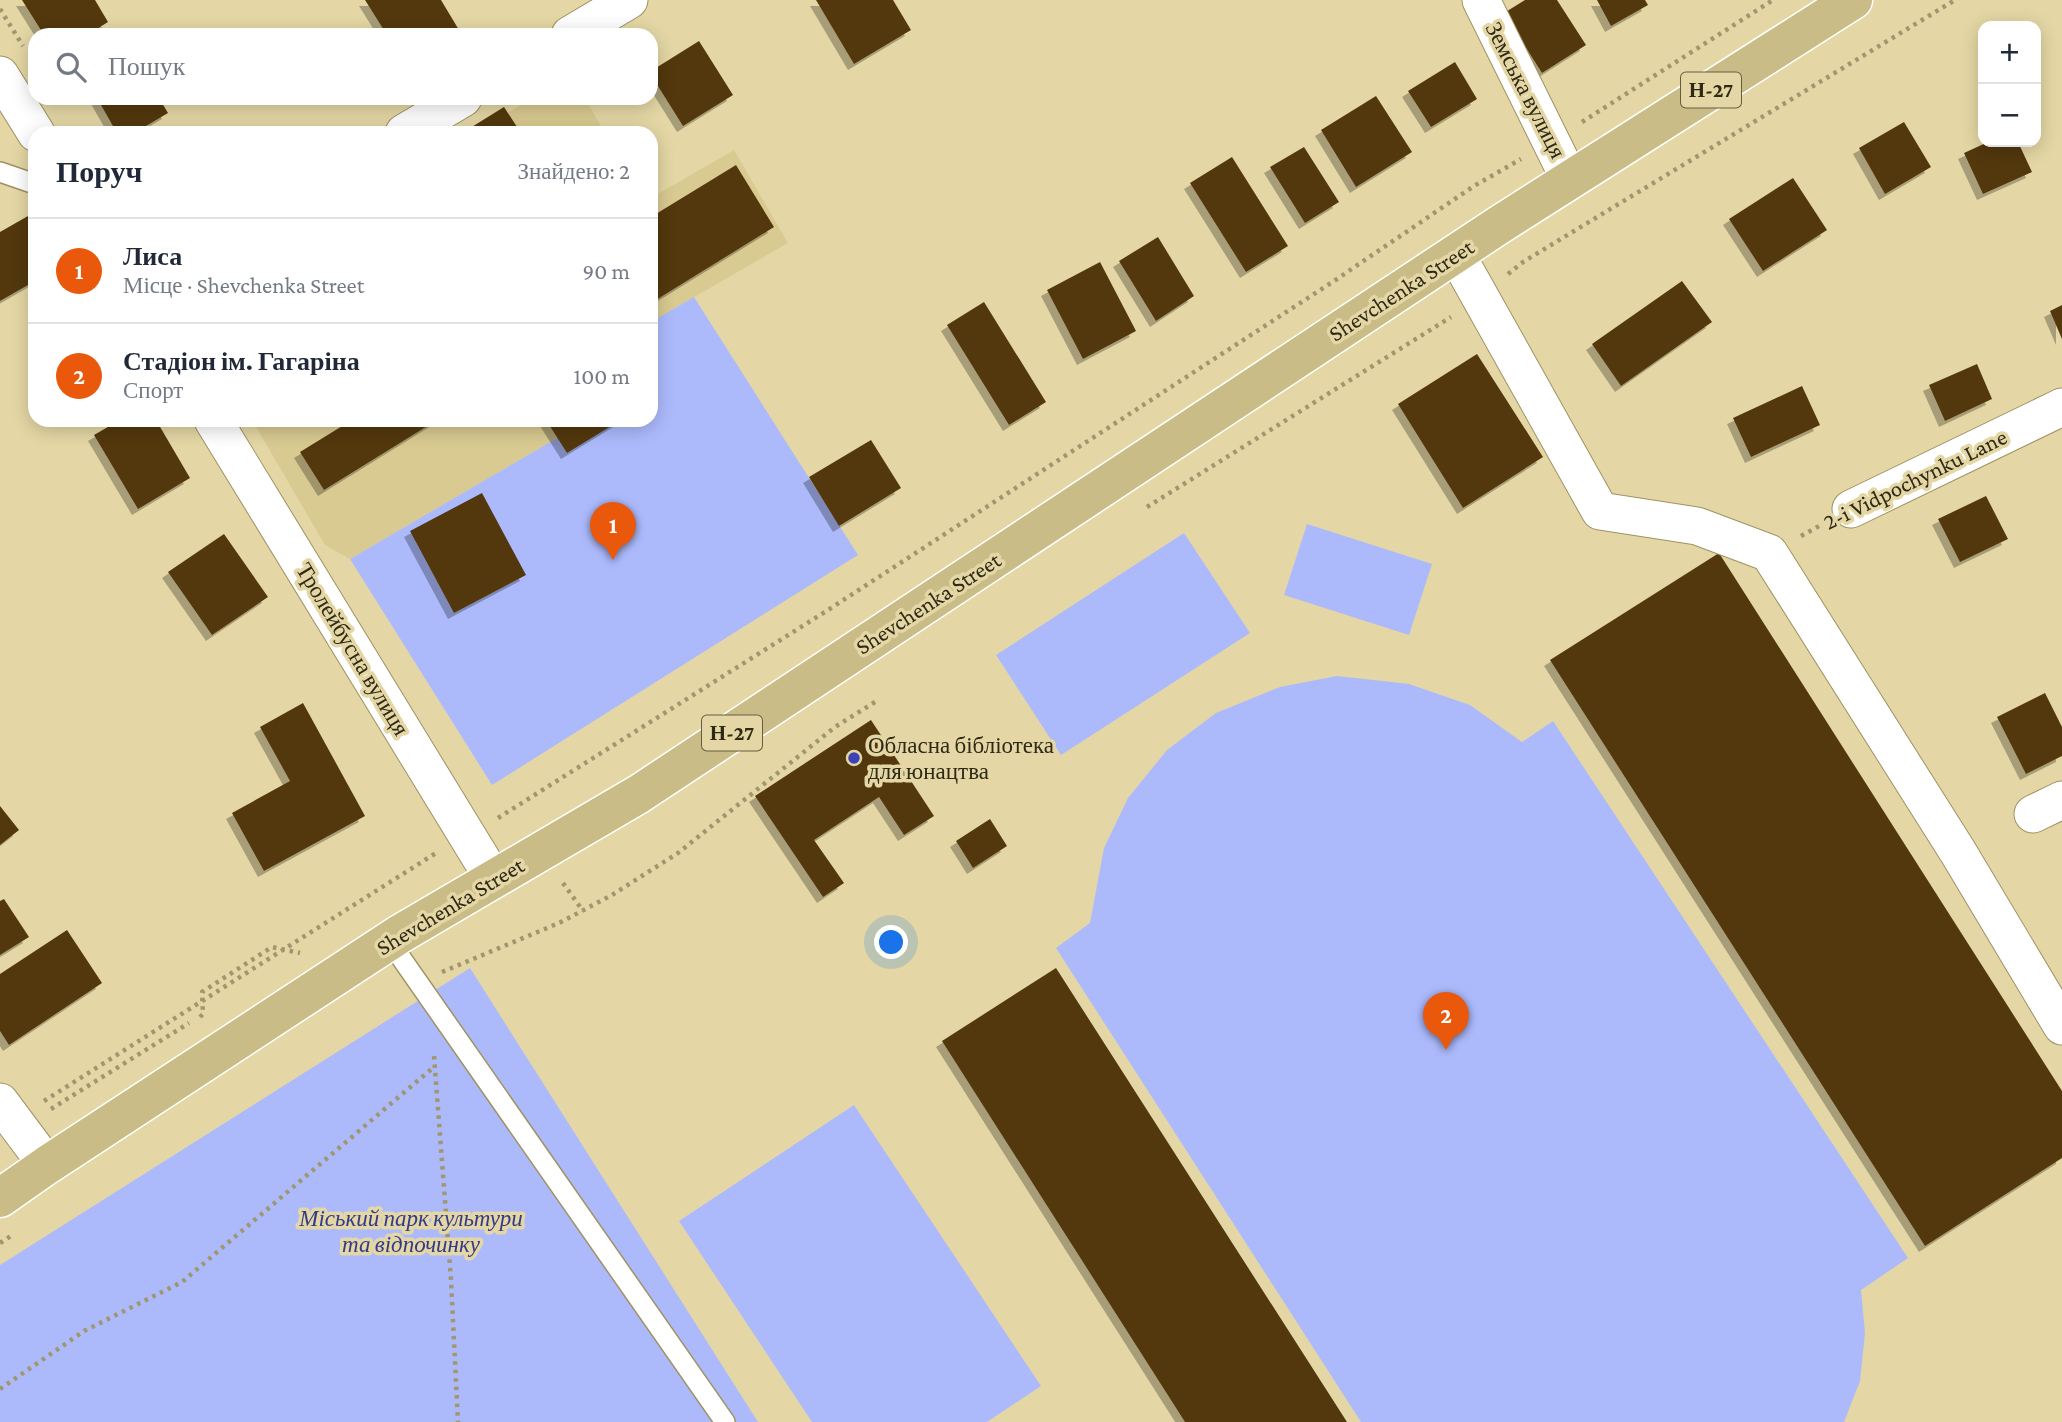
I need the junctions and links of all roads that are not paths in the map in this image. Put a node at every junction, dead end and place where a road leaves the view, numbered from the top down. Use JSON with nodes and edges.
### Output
{"nodes":[{"id":1,"x":629,"y":0,"type":"edge"},
{"id":2,"x":1480,"y":0,"type":"edge"},
{"id":3,"x":1837,"y":4,"type":"edge"},
{"id":4,"x":582,"y":28,"type":"edge"},
{"id":5,"x":14,"y":64,"type":"edge"},
{"id":6,"x":451,"y":105,"type":"edge"},
{"id":7,"x":34,"y":126,"type":"edge"},
{"id":8,"x":416,"y":126,"type":"edge"},
{"id":9,"x":0,"y":172,"type":"edge"},
{"id":10,"x":1570,"y":180,"type":"junction"},
{"id":11,"x":28,"y":182,"type":"edge"},
{"id":12,"x":1456,"y":254,"type":"junction"},
{"id":13,"x":2062,"y":407,"type":"edge"},
{"id":14,"x":217,"y":427,"type":"edge"},
{"id":15,"x":1851,"y":509,"type":"road end"},
{"id":16,"x":493,"y":878,"type":"junction"},
{"id":17,"x":390,"y":942,"type":"junction"},
{"id":18,"x":2062,"y":1026,"type":"edge"},
{"id":19,"x":11,"y":1117,"type":"edge"},
{"id":20,"x":47,"y":1165,"type":"junction"},
{"id":21,"x":0,"y":1198,"type":"edge"},
{"id":22,"x":725,"y":1422,"type":"edge"}],
"edges":[{"from":1,"to":4,"type":"street"},
{"from":2,"to":10,"type":"street","name":"Земська вулиця"},
{"from":3,"to":10,"type":"main road","name":"Shevchenka Street","number":"Н-27"},
{"from":5,"to":7,"type":"street"},
{"from":6,"to":8,"type":"street"},
{"from":9,"to":11,"type":"lane"},
{"from":10,"to":12,"type":"main road","name":"Shevchenka Street","number":"Н-27"},
{"from":12,"to":16,"type":"main road","name":"Shevchenka Street","number":"Н-27"},
{"from":12,"to":18,"type":"street"},
{"from":13,"to":15,"type":"street","name":"2-i Vidpochynku Lane"},
{"from":14,"to":16,"type":"street","name":"Тролейбусна вулиця"},
{"from":16,"to":17,"type":"main road","name":"Shevchenka Street","number":"Н-27"},
{"from":17,"to":20,"type":"main road","name":"Shevchenka Street","number":"Н-27"},
{"from":17,"to":22,"type":"lane"},
{"from":19,"to":20,"type":"street"},
{"from":20,"to":21,"type":"main road","name":"Shevchenka Street","number":"Н-27"}]}
